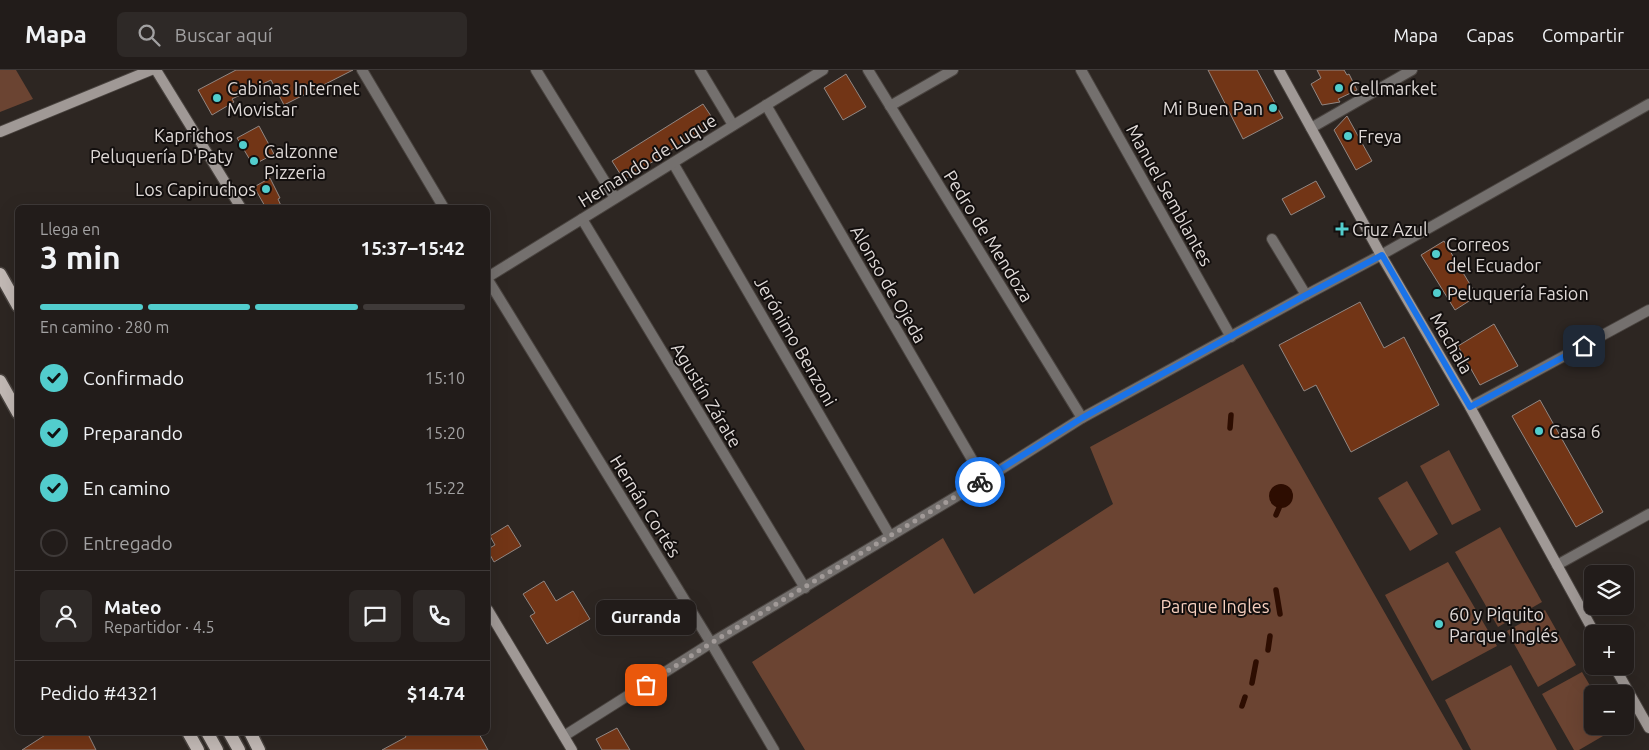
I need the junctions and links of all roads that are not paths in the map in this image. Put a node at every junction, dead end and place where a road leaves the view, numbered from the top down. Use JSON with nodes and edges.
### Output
{"nodes":[{"id":1,"x":151,"y":70,"type":"edge"},
{"id":2,"x":156,"y":70,"type":"edge"},
{"id":3,"x":362,"y":70,"type":"edge"},
{"id":4,"x":536,"y":70,"type":"edge"},
{"id":5,"x":700,"y":70,"type":"edge"},
{"id":6,"x":823,"y":70,"type":"edge"},
{"id":7,"x":868,"y":70,"type":"edge"},
{"id":8,"x":953,"y":70,"type":"edge"},
{"id":9,"x":1080,"y":70,"type":"edge"},
{"id":10,"x":1279,"y":70,"type":"edge"},
{"id":11,"x":1412,"y":70,"type":"edge"},
{"id":12,"x":1649,"y":104,"type":"edge"},
{"id":13,"x":766,"y":105,"type":"junction"},
{"id":14,"x":890,"y":106,"type":"junction"},
{"id":15,"x":734,"y":125,"type":"junction"},
{"id":16,"x":1311,"y":128,"type":"junction"},
{"id":17,"x":0,"y":132,"type":"edge"},
{"id":18,"x":673,"y":162,"type":"junction"},
{"id":19,"x":615,"y":198,"type":"junction"},
{"id":20,"x":239,"y":205,"type":"edge"},
{"id":21,"x":442,"y":205,"type":"edge"},
{"id":22,"x":582,"y":219,"type":"junction"},
{"id":23,"x":1272,"y":239,"type":"dead end"},
{"id":24,"x":1382,"y":255,"type":"junction"},
{"id":25,"x":0,"y":274,"type":"edge"},
{"id":26,"x":490,"y":278,"type":"edge"},
{"id":27,"x":490,"y":282,"type":"edge"},
{"id":28,"x":1306,"y":295,"type":"junction"},
{"id":29,"x":15,"y":301,"type":"edge"},
{"id":30,"x":1649,"y":310,"type":"edge"},
{"id":31,"x":1231,"y":337,"type":"junction"},
{"id":32,"x":0,"y":381,"type":"edge"},
{"id":33,"x":1470,"y":407,"type":"junction"},
{"id":34,"x":15,"y":408,"type":"edge"},
{"id":35,"x":1082,"y":418,"type":"junction"},
{"id":36,"x":984,"y":480,"type":"junction"},
{"id":37,"x":1649,"y":514,"type":"edge"},
{"id":38,"x":890,"y":536,"type":"junction"},
{"id":39,"x":1557,"y":566,"type":"junction"},
{"id":40,"x":805,"y":588,"type":"junction"},
{"id":41,"x":490,"y":613,"type":"edge"},
{"id":42,"x":1591,"y":625,"type":"edge"},
{"id":43,"x":711,"y":643,"type":"junction"},
{"id":44,"x":1619,"y":675,"type":"edge"},
{"id":45,"x":1649,"y":728,"type":"edge"},
{"id":46,"x":190,"y":735,"type":"edge"},
{"id":47,"x":209,"y":735,"type":"edge"},
{"id":48,"x":231,"y":735,"type":"edge"},
{"id":49,"x":252,"y":735,"type":"edge"},
{"id":50,"x":564,"y":736,"type":"junction"},
{"id":51,"x":198,"y":750,"type":"edge"},
{"id":52,"x":217,"y":750,"type":"edge"},
{"id":53,"x":239,"y":750,"type":"edge"},
{"id":54,"x":260,"y":750,"type":"edge"},
{"id":55,"x":572,"y":750,"type":"edge"},
{"id":56,"x":774,"y":750,"type":"edge"}],
"edges":[{"from":1,"to":17,"type":"main road"},
{"from":2,"to":20,"type":"main road"},
{"from":3,"to":21,"type":"street"},
{"from":4,"to":19,"type":"street"},
{"from":5,"to":15,"type":"street"},
{"from":6,"to":13,"type":"street","name":"Hernando de Luque"},
{"from":7,"to":14,"type":"street","name":"Pedro de Mendoza"},
{"from":8,"to":14,"type":"street"},
{"from":9,"to":31,"type":"street","name":"Manuel Semblantes"},
{"from":10,"to":16,"type":"main road","name":"Machala"},
{"from":11,"to":16,"type":"street"},
{"from":12,"to":24,"type":"street"},
{"from":13,"to":15,"type":"street","name":"Hernando de Luque"},
{"from":13,"to":36,"type":"street","name":"Alonso de Ojeda"},
{"from":14,"to":35,"type":"street","name":"Pedro de Mendoza"},
{"from":15,"to":18,"type":"street","name":"Hernando de Luque"},
{"from":16,"to":24,"type":"main road","name":"Machala"},
{"from":18,"to":19,"type":"street","name":"Hernando de Luque"},
{"from":18,"to":38,"type":"street","name":"Jerónimo Benzoni"},
{"from":19,"to":22,"type":"street","name":"Hernando de Luque"},
{"from":22,"to":26,"type":"street","name":"Hernando de Luque"},
{"from":22,"to":40,"type":"street","name":"Agustín Zárate"},
{"from":23,"to":28,"type":"street"},
{"from":24,"to":28,"type":"street"},
{"from":24,"to":33,"type":"main road","name":"Machala"},
{"from":25,"to":29,"type":"main road"},
{"from":27,"to":43,"type":"street","name":"Hernán Cortés"},
{"from":28,"to":31,"type":"street"},
{"from":30,"to":33,"type":"street"},
{"from":31,"to":35,"type":"street"},
{"from":32,"to":34,"type":"main road"},
{"from":33,"to":39,"type":"main road","name":"Machala"},
{"from":35,"to":36,"type":"street"},
{"from":36,"to":38,"type":"street"},
{"from":37,"to":39,"type":"street"},
{"from":38,"to":40,"type":"street"},
{"from":39,"to":42,"type":"main road","name":"Machala"},
{"from":40,"to":43,"type":"street"},
{"from":41,"to":50,"type":"main road"},
{"from":43,"to":50,"type":"street"},
{"from":43,"to":56,"type":"street","name":"Hernán Cortés"},
{"from":44,"to":45,"type":"main road"},
{"from":46,"to":51,"type":"main road"},
{"from":47,"to":52,"type":"main road"},
{"from":48,"to":53,"type":"main road"},
{"from":49,"to":54,"type":"main road"},
{"from":50,"to":55,"type":"main road"}]}
